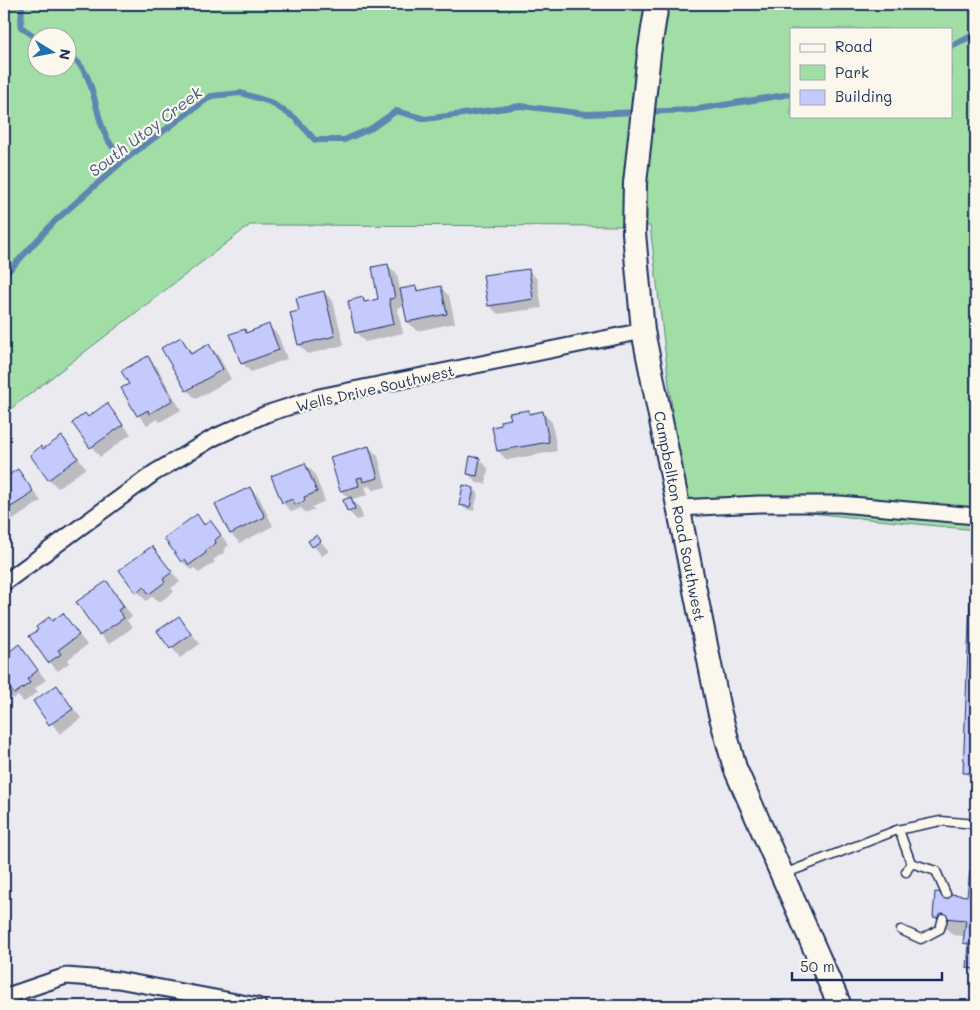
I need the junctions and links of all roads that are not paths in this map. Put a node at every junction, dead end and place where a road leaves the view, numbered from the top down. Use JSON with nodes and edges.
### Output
{"nodes":[{"id":1,"x":657,"y":4,"type":"edge"},
{"id":2,"x":643,"y":331,"type":"junction"},
{"id":3,"x":679,"y":508,"type":"junction"},
{"id":4,"x":976,"y":516,"type":"edge"},
{"id":5,"x":4,"y":583,"type":"edge"},
{"id":6,"x":976,"y":824,"type":"edge"},
{"id":7,"x":899,"y":830,"type":"junction"},
{"id":8,"x":911,"y":863,"type":"junction"},
{"id":9,"x":906,"y":872,"type":"dead end"},
{"id":10,"x":782,"y":875,"type":"junction"},
{"id":11,"x":946,"y":894,"type":"dead end"},
{"id":12,"x":943,"y":918,"type":"dead end"},
{"id":13,"x":901,"y":930,"type":"dead end"},
{"id":14,"x":4,"y":997,"type":"edge"},
{"id":15,"x":258,"y":1006,"type":"edge"},
{"id":16,"x":840,"y":1006,"type":"edge"}],
"edges":[{"from":1,"to":2,"type":"main road","name":"Campbellton Road Southwest"},
{"from":2,"to":3,"type":"main road","name":"Campbellton Road Southwest"},
{"from":2,"to":5,"type":"street","name":"Wells Drive Southwest"},
{"from":3,"to":4,"type":"street"},
{"from":3,"to":10,"type":"main road","name":"Campbellton Road Southwest"},
{"from":6,"to":7,"type":"lane"},
{"from":7,"to":8,"type":"lane"},
{"from":7,"to":10,"type":"lane"},
{"from":8,"to":9,"type":"lane"},
{"from":8,"to":11,"type":"lane"},
{"from":10,"to":16,"type":"main road","name":"Campbellton Road Southwest"},
{"from":12,"to":13,"type":"lane"},
{"from":14,"to":15,"type":"street"}]}
